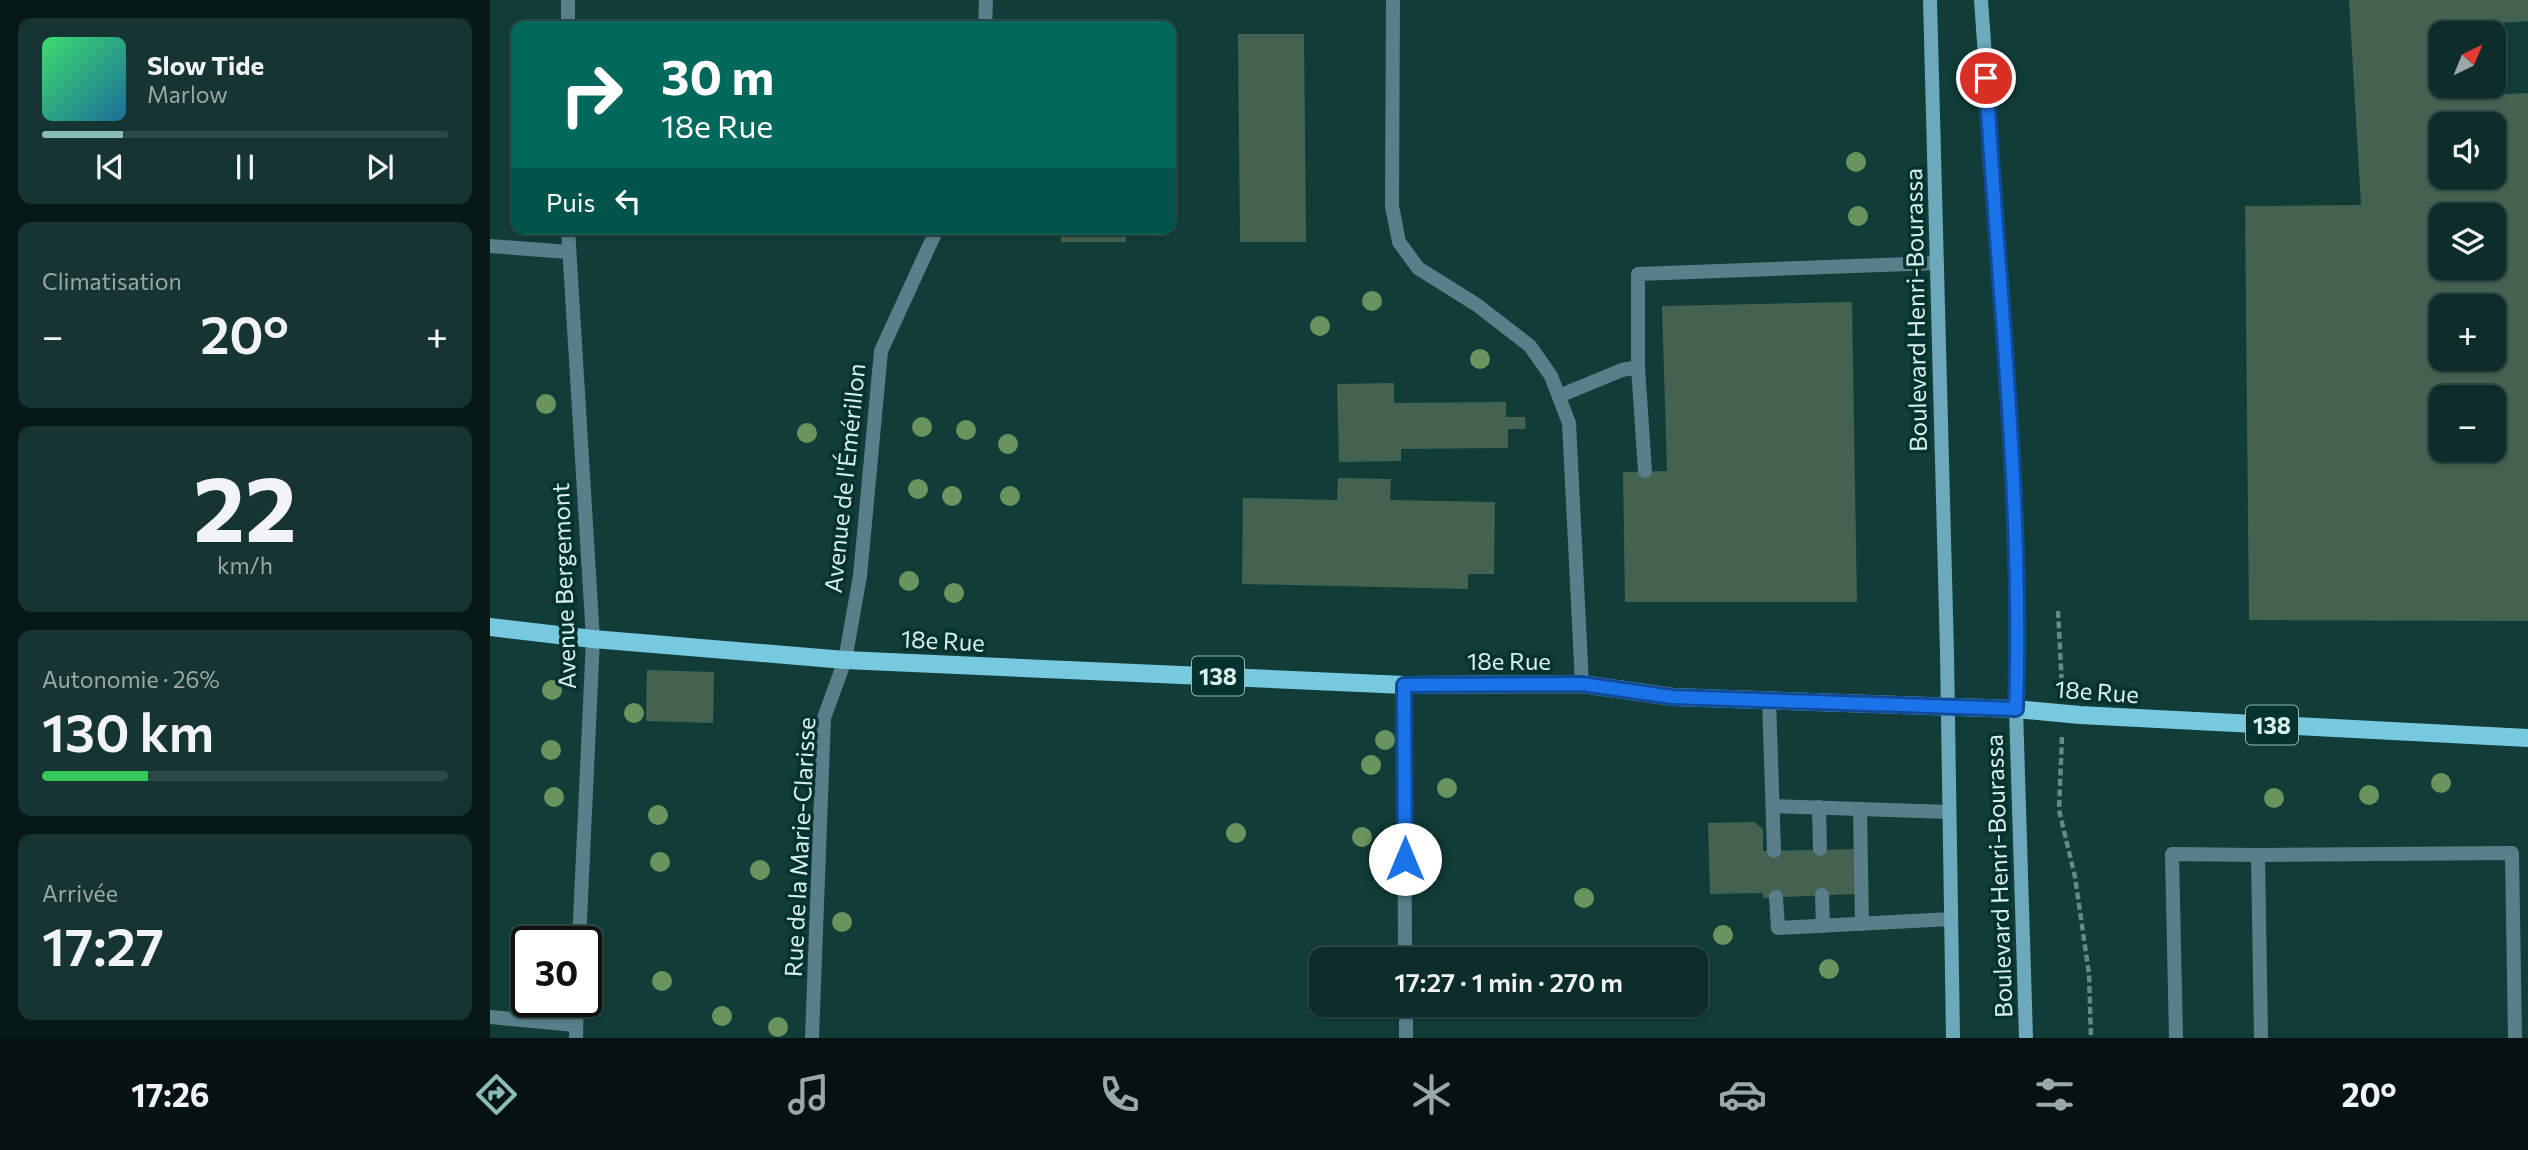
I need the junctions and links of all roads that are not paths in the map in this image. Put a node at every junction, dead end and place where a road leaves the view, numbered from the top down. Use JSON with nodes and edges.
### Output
{"nodes":[{"id":1,"x":568,"y":0,"type":"edge"},
{"id":2,"x":986,"y":0,"type":"edge"},
{"id":3,"x":1393,"y":0,"type":"edge"},
{"id":4,"x":1930,"y":0,"type":"edge"},
{"id":5,"x":1980,"y":0,"type":"edge"},
{"id":6,"x":568,"y":21,"type":"edge"},
{"id":7,"x":985,"y":21,"type":"edge"},
{"id":8,"x":568,"y":235,"type":"edge"},
{"id":9,"x":934,"y":235,"type":"edge"},
{"id":10,"x":490,"y":246,"type":"edge"},
{"id":11,"x":568,"y":252,"type":"junction"},
{"id":12,"x":1937,"y":263,"type":"junction"},
{"id":13,"x":1638,"y":367,"type":"junction"},
{"id":14,"x":1559,"y":396,"type":"junction"},
{"id":15,"x":1645,"y":471,"type":"dead end"},
{"id":16,"x":490,"y":627,"type":"edge"},
{"id":17,"x":593,"y":639,"type":"junction"},
{"id":18,"x":845,"y":660,"type":"junction"},
{"id":19,"x":1582,"y":684,"type":"junction"},
{"id":20,"x":1404,"y":685,"type":"junction"},
{"id":21,"x":1769,"y":700,"type":"junction"},
{"id":22,"x":1948,"y":707,"type":"junction"},
{"id":23,"x":2016,"y":709,"type":"junction"},
{"id":24,"x":2528,"y":738,"type":"edge"},
{"id":25,"x":1773,"y":806,"type":"junction"},
{"id":26,"x":1819,"y":807,"type":"junction"},
{"id":27,"x":1860,"y":809,"type":"junction"},
{"id":28,"x":1949,"y":812,"type":"junction"},
{"id":29,"x":1820,"y":849,"type":"dead end"},
{"id":30,"x":1774,"y":850,"type":"dead end"},
{"id":31,"x":2258,"y":855,"type":"junction"},
{"id":32,"x":1822,"y":895,"type":"dead end"},
{"id":33,"x":1776,"y":897,"type":"dead end"},
{"id":34,"x":1951,"y":919,"type":"junction"},
{"id":35,"x":1862,"y":924,"type":"junction"},
{"id":36,"x":580,"y":926,"type":"edge"},
{"id":37,"x":1823,"y":926,"type":"junction"},
{"id":38,"x":1405,"y":947,"type":"edge"},
{"id":39,"x":490,"y":1017,"type":"edge"},
{"id":40,"x":1406,"y":1017,"type":"edge"},
{"id":41,"x":576,"y":1031,"type":"edge"},
{"id":42,"x":812,"y":1038,"type":"edge"},
{"id":43,"x":1406,"y":1038,"type":"edge"},
{"id":44,"x":1953,"y":1038,"type":"edge"},
{"id":45,"x":2025,"y":1038,"type":"edge"},
{"id":46,"x":2176,"y":1038,"type":"edge"},
{"id":47,"x":2262,"y":1038,"type":"edge"},
{"id":48,"x":2515,"y":1038,"type":"edge"}],
"edges":[{"from":1,"to":6,"type":"street"},
{"from":2,"to":7,"type":"street"},
{"from":3,"to":14,"type":"street"},
{"from":4,"to":12,"type":"main road","name":"Boulevard Henri-Bourassa"},
{"from":5,"to":23,"type":"main road","name":"Boulevard Henri-Bourassa"},
{"from":8,"to":11,"type":"street","name":"Avenue Bergemont"},
{"from":9,"to":18,"type":"street","name":"Avenue de l'Émérillon"},
{"from":10,"to":11,"type":"street"},
{"from":11,"to":17,"type":"street","name":"Avenue Bergemont"},
{"from":12,"to":13,"type":"street"},
{"from":12,"to":22,"type":"main road","name":"Boulevard Henri-Bourassa"},
{"from":13,"to":14,"type":"street"},
{"from":13,"to":15,"type":"street"},
{"from":14,"to":19,"type":"street"},
{"from":16,"to":17,"type":"main road","name":"18e Rue","number":"138"},
{"from":17,"to":18,"type":"main road","name":"18e Rue","number":"138"},
{"from":17,"to":36,"type":"street","name":"Avenue Bergemont"},
{"from":18,"to":20,"type":"main road","name":"18e Rue","number":"138"},
{"from":18,"to":42,"type":"street","name":"Rue de la Marie-Clarisse"},
{"from":19,"to":20,"type":"main road","name":"18e Rue","number":"138"},
{"from":19,"to":21,"type":"main road","name":"18e Rue","number":"138"},
{"from":20,"to":38,"type":"street"},
{"from":21,"to":22,"type":"main road","name":"18e Rue","number":"138"},
{"from":21,"to":25,"type":"street"},
{"from":22,"to":23,"type":"main road","name":"18e Rue","number":"138"},
{"from":22,"to":28,"type":"main road","name":"Boulevard Henri-Bourassa"},
{"from":23,"to":24,"type":"main road","name":"18e Rue","number":"138"},
{"from":23,"to":45,"type":"main road","name":"Boulevard Henri-Bourassa"},
{"from":25,"to":26,"type":"street"},
{"from":25,"to":30,"type":"street"},
{"from":26,"to":27,"type":"street"},
{"from":26,"to":29,"type":"street"},
{"from":27,"to":28,"type":"street"},
{"from":27,"to":35,"type":"street"},
{"from":28,"to":34,"type":"main road","name":"Boulevard Henri-Bourassa"},
{"from":31,"to":46,"type":"street"},
{"from":31,"to":47,"type":"street"},
{"from":31,"to":48,"type":"street"},
{"from":32,"to":37,"type":"street"},
{"from":33,"to":37,"type":"street"},
{"from":34,"to":35,"type":"street"},
{"from":34,"to":44,"type":"main road","name":"Boulevard Henri-Bourassa"},
{"from":35,"to":37,"type":"street"},
{"from":39,"to":41,"type":"street"},
{"from":40,"to":43,"type":"street"}]}
